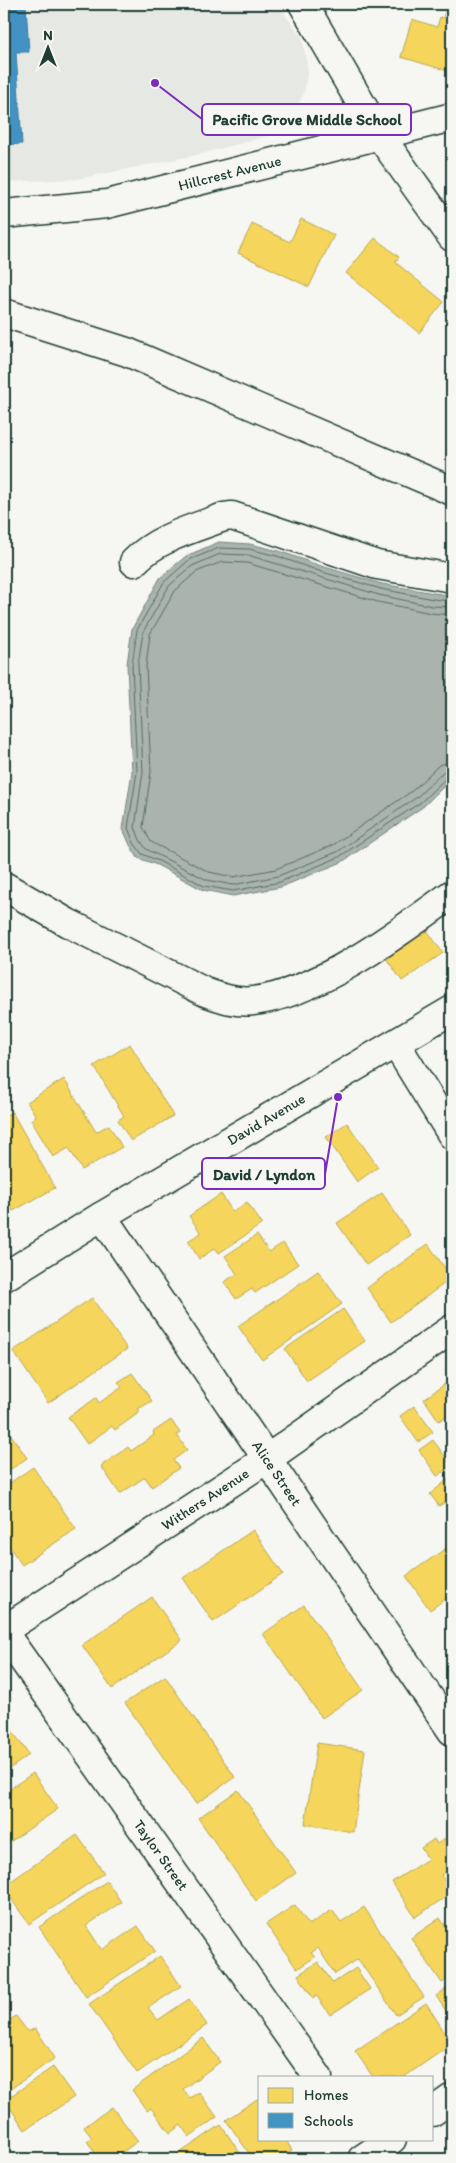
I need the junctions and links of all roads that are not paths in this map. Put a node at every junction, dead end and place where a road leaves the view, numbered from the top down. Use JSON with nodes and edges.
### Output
{"nodes":[{"id":1,"x":303,"y":4,"type":"edge"},
{"id":2,"x":452,"y":117,"type":"edge"},
{"id":3,"x":380,"y":136,"type":"junction"},
{"id":4,"x":4,"y":214,"type":"edge"},
{"id":5,"x":452,"y":238,"type":"edge"},
{"id":6,"x":4,"y":313,"type":"edge"},
{"id":7,"x":452,"y":491,"type":"edge"},
{"id":8,"x":134,"y":562,"type":"dead end"},
{"id":9,"x":452,"y":578,"type":"edge"},
{"id":10,"x":4,"y":886,"type":"edge"},
{"id":11,"x":452,"y":894,"type":"edge"},
{"id":12,"x":452,"y":1010,"type":"edge"},
{"id":13,"x":396,"y":1044,"type":"junction"},
{"id":14,"x":452,"y":1135,"type":"edge"},
{"id":15,"x":102,"y":1216,"type":"junction"},
{"id":16,"x":4,"y":1276,"type":"edge"},
{"id":17,"x":452,"y":1329,"type":"edge"},
{"id":18,"x":267,"y":1459,"type":"junction"},
{"id":19,"x":4,"y":1630,"type":"edge"},
{"id":20,"x":4,"y":1633,"type":"edge"},
{"id":21,"x":452,"y":1731,"type":"edge"},
{"id":22,"x":317,"y":2076,"type":"edge"},
{"id":23,"x":452,"y":2098,"type":"edge"},
{"id":24,"x":434,"y":2111,"type":"edge"}],
"edges":[{"from":1,"to":3,"type":"street"},
{"from":2,"to":3,"type":"street","name":"Hillcrest Avenue"},
{"from":3,"to":4,"type":"street","name":"Hillcrest Avenue"},
{"from":3,"to":5,"type":"street"},
{"from":6,"to":7,"type":"street"},
{"from":8,"to":9,"type":"street"},
{"from":10,"to":11,"type":"street"},
{"from":12,"to":13,"type":"street","name":"David Avenue"},
{"from":13,"to":14,"type":"street"},
{"from":13,"to":15,"type":"street","name":"David Avenue"},
{"from":15,"to":16,"type":"street","name":"David Avenue"},
{"from":15,"to":18,"type":"street","name":"Alice Street"},
{"from":17,"to":18,"type":"street","name":"Withers Avenue"},
{"from":18,"to":19,"type":"street","name":"Withers Avenue"},
{"from":18,"to":21,"type":"street","name":"Alice Street"},
{"from":20,"to":22,"type":"street","name":"Taylor Street"},
{"from":23,"to":24,"type":"street"}]}
